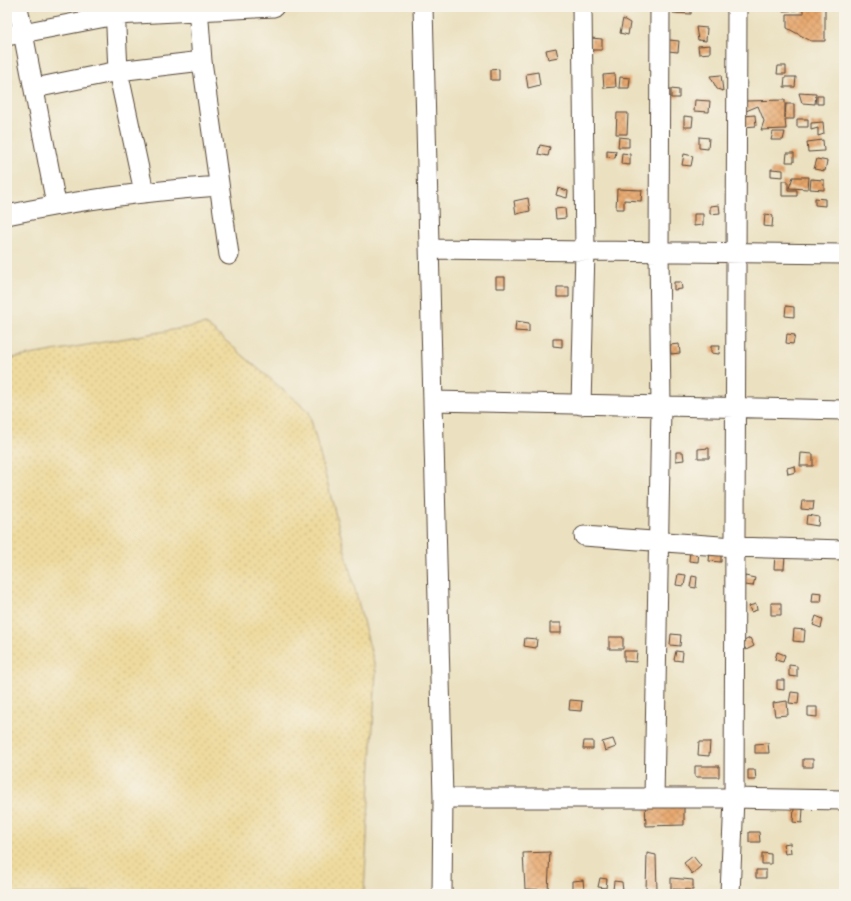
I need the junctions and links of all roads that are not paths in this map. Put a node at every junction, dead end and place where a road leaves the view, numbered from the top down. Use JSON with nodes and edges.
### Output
{"nodes":[{"id":1,"x":18,"y":7,"type":"edge"},
{"id":2,"x":271,"y":7,"type":"edge"},
{"id":3,"x":274,"y":7,"type":"edge"},
{"id":4,"x":423,"y":7,"type":"edge"},
{"id":5,"x":582,"y":7,"type":"edge"},
{"id":6,"x":660,"y":7,"type":"edge"},
{"id":7,"x":738,"y":7,"type":"edge"},
{"id":8,"x":198,"y":8,"type":"edge"},
{"id":9,"x":115,"y":11,"type":"edge"},
{"id":10,"x":15,"y":34,"type":"edge"},
{"id":11,"x":202,"y":61,"type":"junction"},
{"id":12,"x":118,"y":71,"type":"junction"},
{"id":13,"x":35,"y":88,"type":"junction"},
{"id":14,"x":219,"y":186,"type":"junction"},
{"id":15,"x":144,"y":192,"type":"junction"},
{"id":16,"x":56,"y":204,"type":"junction"},
{"id":17,"x":7,"y":214,"type":"edge"},
{"id":18,"x":429,"y":249,"type":"junction"},
{"id":19,"x":584,"y":251,"type":"junction"},
{"id":20,"x":659,"y":252,"type":"junction"},
{"id":21,"x":736,"y":253,"type":"junction"},
{"id":22,"x":844,"y":254,"type":"edge"},
{"id":23,"x":229,"y":255,"type":"dead end"},
{"id":24,"x":433,"y":401,"type":"junction"},
{"id":25,"x":581,"y":404,"type":"junction"},
{"id":26,"x":661,"y":406,"type":"junction"},
{"id":27,"x":734,"y":408,"type":"junction"},
{"id":28,"x":844,"y":410,"type":"edge"},
{"id":29,"x":584,"y":536,"type":"dead end"},
{"id":30,"x":658,"y":541,"type":"junction"},
{"id":31,"x":734,"y":547,"type":"junction"},
{"id":32,"x":844,"y":550,"type":"edge"},
{"id":33,"x":443,"y":798,"type":"junction"},
{"id":34,"x":654,"y":798,"type":"junction"},
{"id":35,"x":734,"y":798,"type":"junction"},
{"id":36,"x":844,"y":800,"type":"edge"},
{"id":37,"x":442,"y":894,"type":"edge"},
{"id":38,"x":730,"y":894,"type":"edge"}],
"edges":[{"from":1,"to":10,"type":"street"},
{"from":2,"to":3,"type":"street"},
{"from":2,"to":8,"type":"street"},
{"from":4,"to":18,"type":"street"},
{"from":5,"to":19,"type":"street"},
{"from":6,"to":20,"type":"street"},
{"from":7,"to":21,"type":"street"},
{"from":8,"to":9,"type":"street"},
{"from":8,"to":11,"type":"street"},
{"from":9,"to":10,"type":"street"},
{"from":9,"to":12,"type":"street"},
{"from":10,"to":13,"type":"street"},
{"from":11,"to":12,"type":"street"},
{"from":11,"to":14,"type":"street"},
{"from":12,"to":13,"type":"street"},
{"from":12,"to":15,"type":"street"},
{"from":13,"to":16,"type":"street"},
{"from":14,"to":15,"type":"street"},
{"from":14,"to":23,"type":"street"},
{"from":15,"to":16,"type":"street"},
{"from":16,"to":17,"type":"street"},
{"from":18,"to":19,"type":"street"},
{"from":18,"to":24,"type":"street"},
{"from":19,"to":20,"type":"street"},
{"from":19,"to":25,"type":"street"},
{"from":20,"to":21,"type":"street"},
{"from":20,"to":26,"type":"street"},
{"from":21,"to":22,"type":"street"},
{"from":21,"to":27,"type":"street"},
{"from":24,"to":25,"type":"street"},
{"from":24,"to":33,"type":"street"},
{"from":25,"to":26,"type":"street"},
{"from":26,"to":27,"type":"street"},
{"from":26,"to":30,"type":"street"},
{"from":27,"to":28,"type":"street"},
{"from":27,"to":31,"type":"street"},
{"from":29,"to":30,"type":"street"},
{"from":30,"to":31,"type":"street"},
{"from":30,"to":34,"type":"street"},
{"from":31,"to":32,"type":"street"},
{"from":31,"to":35,"type":"street"},
{"from":33,"to":34,"type":"street"},
{"from":33,"to":37,"type":"street"},
{"from":34,"to":35,"type":"street"},
{"from":35,"to":36,"type":"street"},
{"from":35,"to":38,"type":"street"}]}
